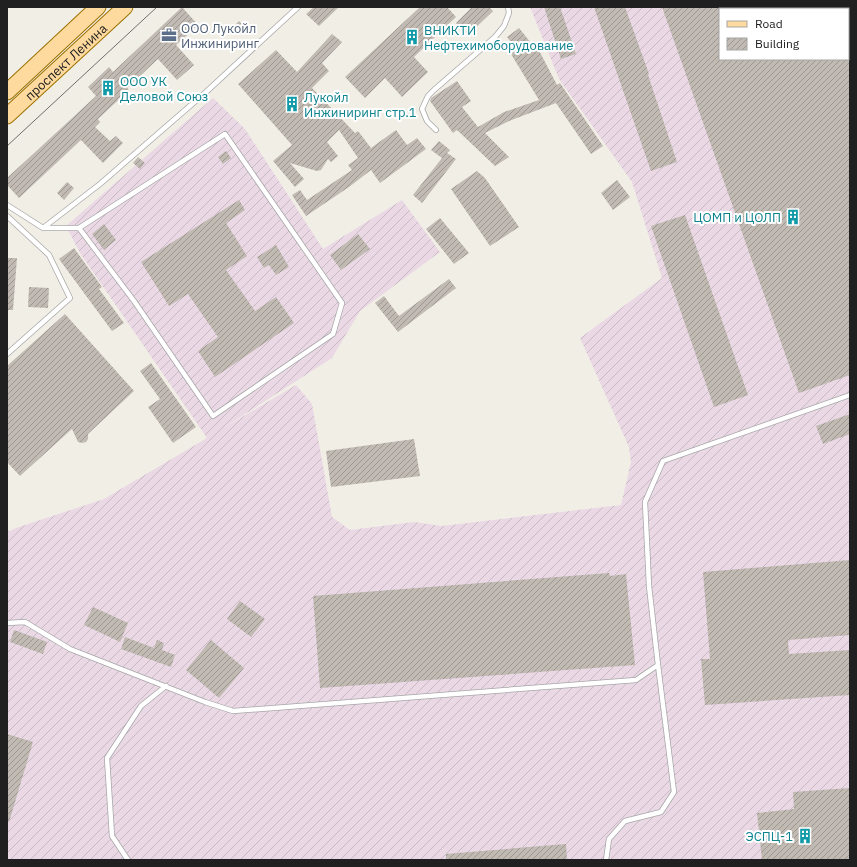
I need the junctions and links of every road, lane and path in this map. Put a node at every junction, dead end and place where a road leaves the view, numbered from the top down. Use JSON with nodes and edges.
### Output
{"nodes":[{"id":1,"x":98,"y":7,"type":"edge"},
{"id":2,"x":125,"y":7,"type":"edge"},
{"id":3,"x":298,"y":7,"type":"edge"},
{"id":4,"x":508,"y":7,"type":"edge"},
{"id":5,"x":7,"y":92,"type":"edge"},
{"id":6,"x":7,"y":116,"type":"edge"},
{"id":7,"x":436,"y":130,"type":"dead end"},
{"id":8,"x":7,"y":205,"type":"edge"},
{"id":9,"x":7,"y":216,"type":"edge"},
{"id":10,"x":43,"y":228,"type":"junction"},
{"id":11,"x":79,"y":228,"type":"junction"},
{"id":12,"x":7,"y":354,"type":"edge"},
{"id":13,"x":850,"y":395,"type":"edge"},
{"id":14,"x":7,"y":623,"type":"edge"},
{"id":15,"x":658,"y":665,"type":"junction"},
{"id":16,"x":166,"y":686,"type":"junction"},
{"id":17,"x":128,"y":860,"type":"edge"},
{"id":18,"x":606,"y":860,"type":"edge"}],
"edges":[{"from":1,"to":5,"type":"main road","name":"проспект Ленина"},
{"from":2,"to":6,"type":"main road","name":"проспект Ленина"},
{"from":3,"to":10,"type":"lane"},
{"from":4,"to":7,"type":"lane"},
{"from":8,"to":10,"type":"lane"},
{"from":9,"to":12,"type":"lane"},
{"from":10,"to":11,"type":"lane"},
{"from":11,"to":11,"type":"lane"},
{"from":13,"to":15,"type":"lane"},
{"from":14,"to":16,"type":"lane"},
{"from":15,"to":16,"type":"lane"},
{"from":15,"to":18,"type":"lane"},
{"from":16,"to":17,"type":"lane"}]}
